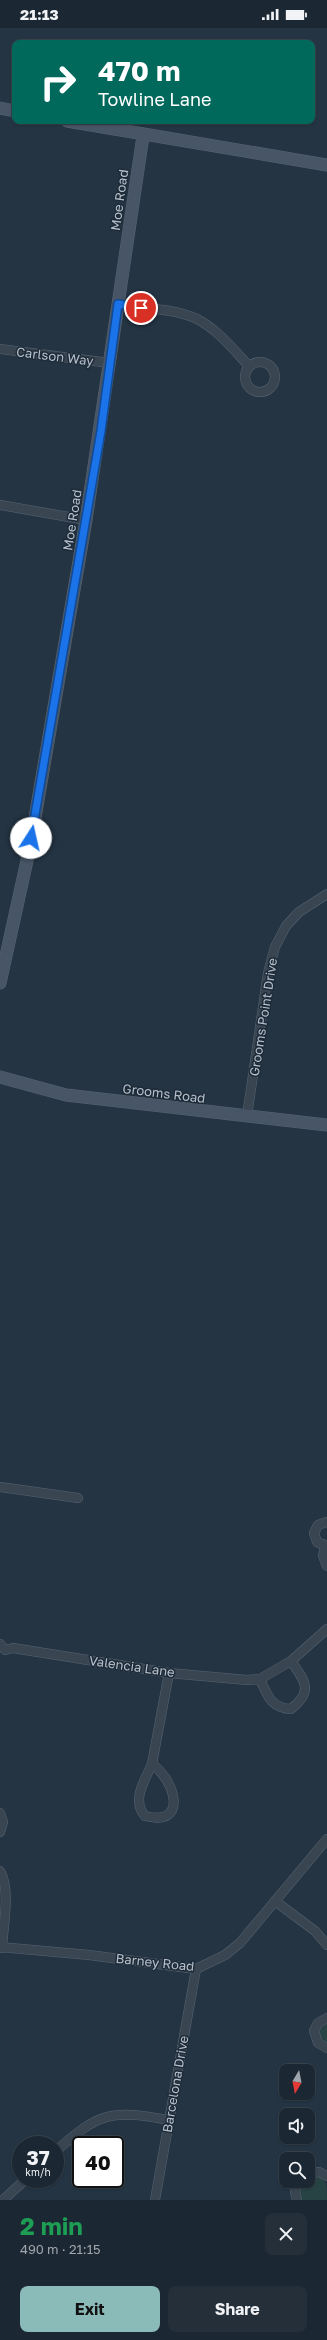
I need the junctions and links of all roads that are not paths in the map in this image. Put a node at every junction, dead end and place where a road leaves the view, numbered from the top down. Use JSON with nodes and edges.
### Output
{"nodes":[{"id":1,"x":0,"y":108,"type":"edge"},
{"id":2,"x":12,"y":110,"type":"edge"},
{"id":3,"x":82,"y":124,"type":"edge"},
{"id":4,"x":143,"y":136,"type":"junction"},
{"id":5,"x":327,"y":166,"type":"edge"},
{"id":6,"x":118,"y":304,"type":"junction"},
{"id":7,"x":0,"y":349,"type":"edge"},
{"id":8,"x":110,"y":363,"type":"junction"},
{"id":9,"x":249,"y":366,"type":"dead end"},
{"id":10,"x":0,"y":505,"type":"edge"},
{"id":11,"x":86,"y":520,"type":"junction"},
{"id":12,"x":327,"y":894,"type":"edge"},
{"id":13,"x":0,"y":983,"type":"edge"},
{"id":14,"x":0,"y":1077,"type":"edge"},
{"id":15,"x":247,"y":1116,"type":"junction"},
{"id":16,"x":327,"y":1125,"type":"edge"},
{"id":17,"x":0,"y":1487,"type":"edge"},
{"id":18,"x":78,"y":1498,"type":"dead end"},
{"id":19,"x":327,"y":1522,"type":"edge"},
{"id":20,"x":326,"y":1546,"type":"edge"},
{"id":21,"x":327,"y":1566,"type":"edge"},
{"id":22,"x":327,"y":1629,"type":"edge"},
{"id":23,"x":2,"y":1648,"type":"edge"},
{"id":24,"x":291,"y":1661,"type":"junction"},
{"id":25,"x":169,"y":1672,"type":"junction"},
{"id":26,"x":260,"y":1679,"type":"junction"},
{"id":27,"x":152,"y":1764,"type":"junction"},
{"id":28,"x":0,"y":1813,"type":"edge"},
{"id":29,"x":0,"y":1832,"type":"edge"},
{"id":30,"x":327,"y":1839,"type":"edge"},
{"id":31,"x":0,"y":1871,"type":"edge"},
{"id":32,"x":276,"y":1901,"type":"junction"},
{"id":33,"x":327,"y":1945,"type":"edge"},
{"id":34,"x":1,"y":1948,"type":"edge"},
{"id":35,"x":196,"y":1969,"type":"junction"},
{"id":36,"x":327,"y":2018,"type":"edge"},
{"id":37,"x":327,"y":2048,"type":"edge"},
{"id":38,"x":168,"y":2120,"type":"junction"},
{"id":39,"x":64,"y":2144,"type":"edge"},
{"id":40,"x":315,"y":2172,"type":"edge"},
{"id":41,"x":327,"y":2176,"type":"edge"},
{"id":42,"x":16,"y":2188,"type":"edge"},
{"id":43,"x":296,"y":2188,"type":"edge"},
{"id":44,"x":3,"y":2200,"type":"edge"},
{"id":45,"x":155,"y":2200,"type":"edge"},
{"id":46,"x":297,"y":2200,"type":"edge"}],
"edges":[{"from":1,"to":2,"type":"street"},
{"from":3,"to":4,"type":"street"},
{"from":4,"to":5,"type":"street"},
{"from":4,"to":6,"type":"street","name":"Moe Road"},
{"from":6,"to":8,"type":"street","name":"Moe Road"},
{"from":6,"to":9,"type":"street"},
{"from":7,"to":8,"type":"street","name":"Carlson Way"},
{"from":8,"to":11,"type":"street","name":"Moe Road"},
{"from":10,"to":11,"type":"street"},
{"from":11,"to":13,"type":"street","name":"Moe Road"},
{"from":12,"to":15,"type":"street","name":"Grooms Point Drive"},
{"from":14,"to":15,"type":"street","name":"Grooms Road"},
{"from":15,"to":16,"type":"street","name":"Grooms Road"},
{"from":17,"to":18,"type":"street"},
{"from":19,"to":20,"type":"street"},
{"from":20,"to":21,"type":"street"},
{"from":22,"to":24,"type":"street","name":"Valencia Lane"},
{"from":23,"to":25,"type":"street","name":"Valencia Lane"},
{"from":24,"to":26,"type":"street","name":"Valencia Lane"},
{"from":24,"to":26,"type":"street"},
{"from":25,"to":26,"type":"street","name":"Valencia Lane"},
{"from":25,"to":27,"type":"street"},
{"from":27,"to":27,"type":"street"},
{"from":28,"to":29,"type":"street"},
{"from":30,"to":32,"type":"street","name":"Barney Road"},
{"from":31,"to":34,"type":"street"},
{"from":32,"to":33,"type":"street"},
{"from":32,"to":35,"type":"street","name":"Barney Road"},
{"from":34,"to":35,"type":"street","name":"Barney Road"},
{"from":35,"to":38,"type":"street","name":"Barcelona Drive"},
{"from":36,"to":37,"type":"street"},
{"from":38,"to":39,"type":"street"},
{"from":38,"to":45,"type":"street","name":"Barcelona Drive"},
{"from":40,"to":41,"type":"street"},
{"from":42,"to":44,"type":"street"},
{"from":43,"to":46,"type":"street"}]}
